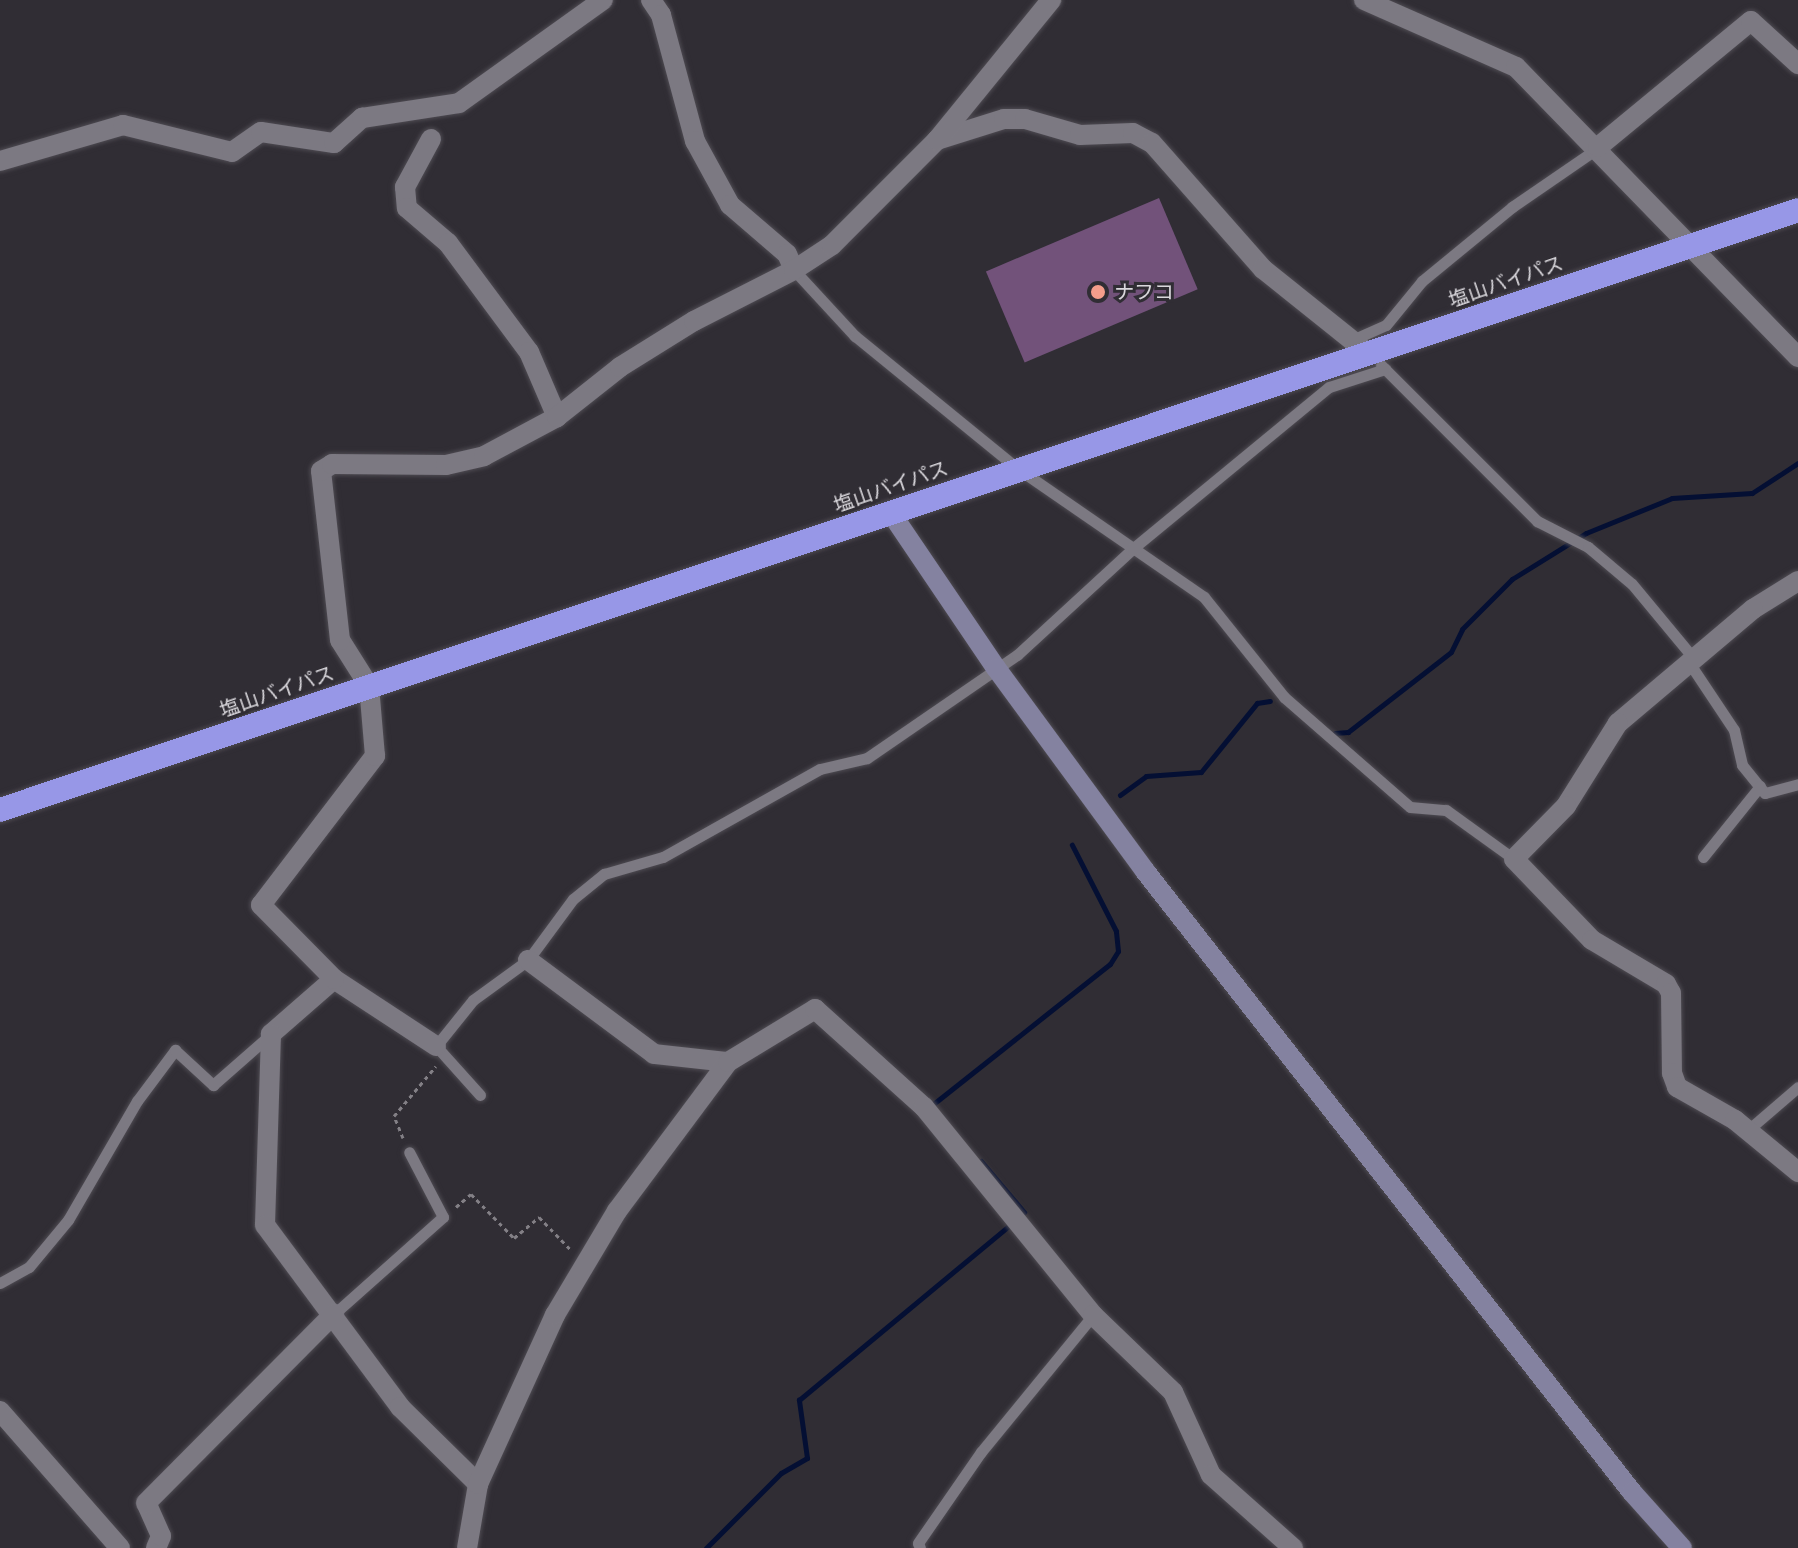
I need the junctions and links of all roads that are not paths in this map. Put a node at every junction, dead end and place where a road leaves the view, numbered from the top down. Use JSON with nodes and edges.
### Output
{"nodes":[{"id":1,"x":603,"y":0,"type":"edge"},
{"id":2,"x":651,"y":0,"type":"edge"},
{"id":3,"x":1051,"y":0,"type":"edge"},
{"id":4,"x":1364,"y":0,"type":"edge"},
{"id":5,"x":1798,"y":64,"type":"edge"},
{"id":6,"x":431,"y":139,"type":"dead end"},
{"id":7,"x":937,"y":140,"type":"junction"},
{"id":8,"x":1598,"y":147,"type":"junction"},
{"id":9,"x":0,"y":161,"type":"edge"},
{"id":10,"x":1798,"y":210,"type":"edge"},
{"id":11,"x":1689,"y":247,"type":"junction"},
{"id":12,"x":794,"y":270,"type":"junction"},
{"id":13,"x":1368,"y":354,"type":"junction"},
{"id":14,"x":1798,"y":357,"type":"edge"},
{"id":15,"x":557,"y":417,"type":"junction"},
{"id":16,"x":1017,"y":468,"type":"junction"},
{"id":17,"x":891,"y":513,"type":"junction"},
{"id":18,"x":1131,"y":550,"type":"junction"},
{"id":19,"x":1798,"y":581,"type":"edge"},
{"id":20,"x":1692,"y":662,"type":"junction"},
{"id":21,"x":996,"y":668,"type":"junction"},
{"id":22,"x":369,"y":686,"type":"junction"},
{"id":23,"x":1798,"y":784,"type":"edge"},
{"id":24,"x":1760,"y":786,"type":"junction"},
{"id":25,"x":0,"y":810,"type":"edge"},
{"id":26,"x":1703,"y":857,"type":"dead end"},
{"id":27,"x":1514,"y":859,"type":"junction"},
{"id":28,"x":528,"y":960,"type":"junction"},
{"id":29,"x":334,"y":979,"type":"junction"},
{"id":30,"x":271,"y":1034,"type":"junction"},
{"id":31,"x":440,"y":1051,"type":"junction"},
{"id":32,"x":728,"y":1062,"type":"junction"},
{"id":33,"x":1798,"y":1087,"type":"edge"},
{"id":34,"x":480,"y":1095,"type":"dead end"},
{"id":35,"x":1748,"y":1130,"type":"junction"},
{"id":36,"x":409,"y":1152,"type":"road end"},
{"id":37,"x":1798,"y":1172,"type":"edge"},
{"id":38,"x":0,"y":1283,"type":"edge"},
{"id":39,"x":334,"y":1314,"type":"junction"},
{"id":40,"x":1093,"y":1315,"type":"junction"},
{"id":41,"x":0,"y":1411,"type":"edge"},
{"id":42,"x":478,"y":1484,"type":"junction"},
{"id":43,"x":120,"y":1548,"type":"edge"},
{"id":44,"x":156,"y":1548,"type":"edge"},
{"id":45,"x":467,"y":1548,"type":"edge"},
{"id":46,"x":920,"y":1548,"type":"edge"},
{"id":47,"x":1293,"y":1548,"type":"edge"},
{"id":48,"x":1682,"y":1548,"type":"edge"}],
"edges":[{"from":1,"to":9,"type":"street"},
{"from":2,"to":12,"type":"street"},
{"from":3,"to":7,"type":"street"},
{"from":4,"to":8,"type":"street"},
{"from":5,"to":8,"type":"street"},
{"from":6,"to":15,"type":"street"},
{"from":7,"to":12,"type":"street"},
{"from":7,"to":13,"type":"street"},
{"from":8,"to":11,"type":"street"},
{"from":8,"to":13,"type":"lane"},
{"from":10,"to":11,"type":"highway","name":"塩山バイパス"},
{"from":11,"to":13,"type":"highway","name":"塩山バイパス"},
{"from":11,"to":14,"type":"street"},
{"from":12,"to":15,"type":"street"},
{"from":12,"to":16,"type":"lane"},
{"from":13,"to":16,"type":"highway","name":"塩山バイパス"},
{"from":13,"to":18,"type":"lane"},
{"from":13,"to":20,"type":"lane"},
{"from":15,"to":22,"type":"street"},
{"from":16,"to":17,"type":"highway","name":"塩山バイパス"},
{"from":16,"to":18,"type":"lane"},
{"from":17,"to":21,"type":"street"},
{"from":17,"to":22,"type":"highway","name":"塩山バイパス"},
{"from":18,"to":21,"type":"lane"},
{"from":18,"to":27,"type":"lane"},
{"from":19,"to":20,"type":"street"},
{"from":20,"to":24,"type":"lane"},
{"from":20,"to":27,"type":"street"},
{"from":21,"to":28,"type":"lane"},
{"from":21,"to":48,"type":"street"},
{"from":22,"to":25,"type":"highway","name":"塩山バイパス"},
{"from":22,"to":29,"type":"street"},
{"from":23,"to":24,"type":"lane"},
{"from":24,"to":26,"type":"lane"},
{"from":27,"to":35,"type":"street"},
{"from":28,"to":31,"type":"lane"},
{"from":28,"to":32,"type":"street"},
{"from":29,"to":30,"type":"street"},
{"from":29,"to":31,"type":"street"},
{"from":30,"to":38,"type":"lane"},
{"from":30,"to":39,"type":"street"},
{"from":31,"to":34,"type":"lane"},
{"from":32,"to":40,"type":"street"},
{"from":32,"to":42,"type":"street"},
{"from":33,"to":35,"type":"lane"},
{"from":35,"to":37,"type":"street"},
{"from":36,"to":39,"type":"lane"},
{"from":39,"to":42,"type":"street"},
{"from":39,"to":44,"type":"street"},
{"from":40,"to":46,"type":"lane"},
{"from":40,"to":47,"type":"street"},
{"from":41,"to":43,"type":"street"},
{"from":42,"to":45,"type":"street"}]}
